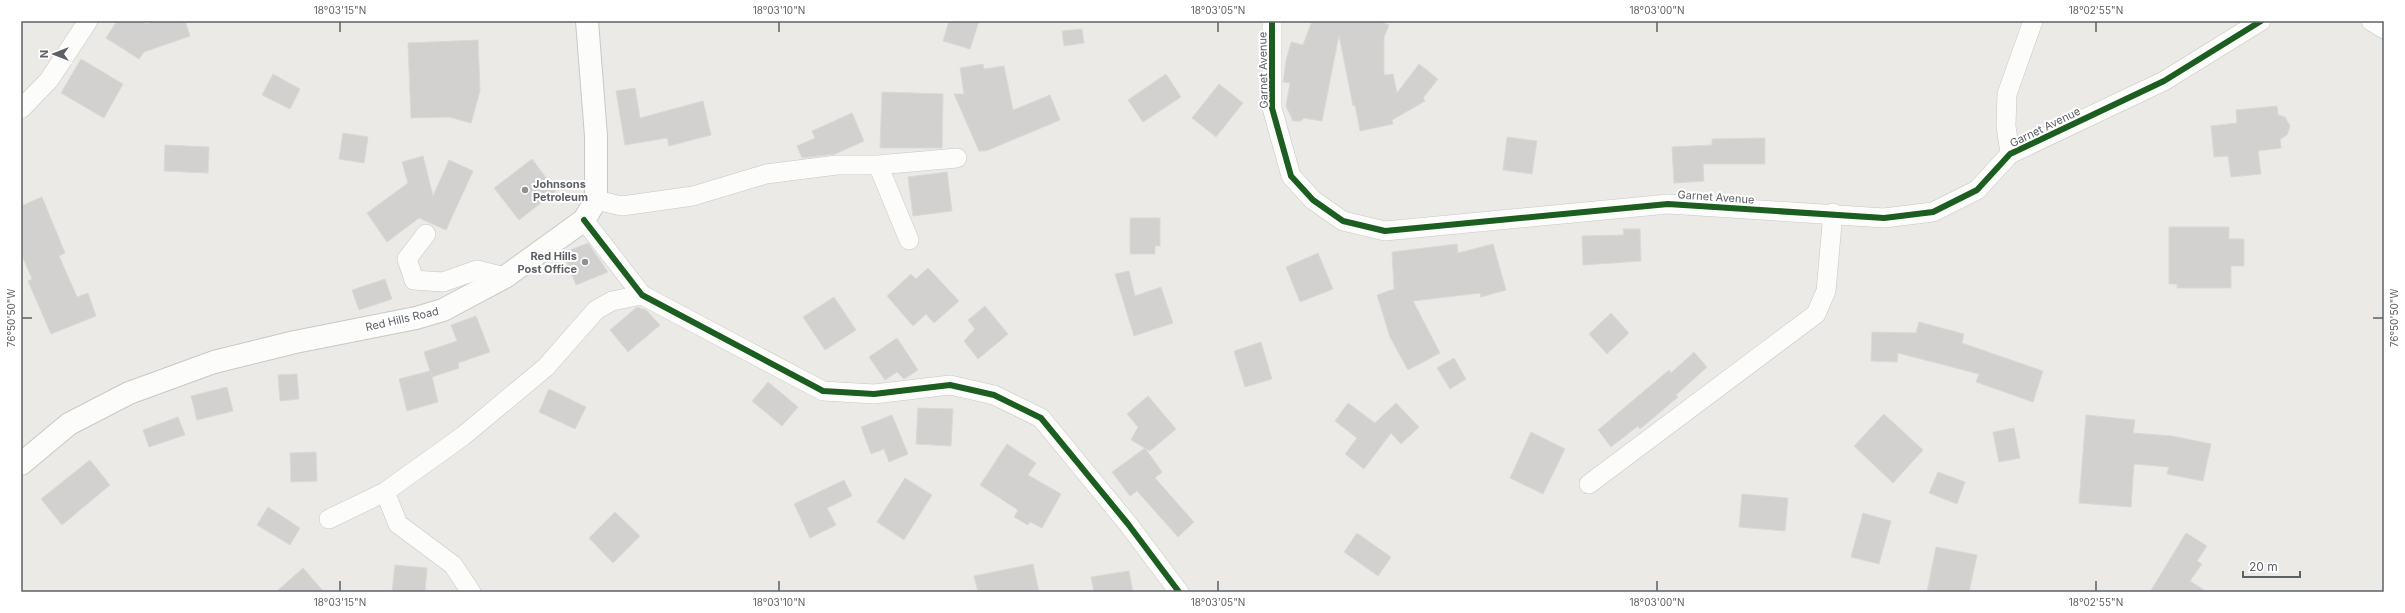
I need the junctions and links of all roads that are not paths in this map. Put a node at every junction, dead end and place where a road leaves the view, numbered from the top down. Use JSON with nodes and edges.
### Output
{"nodes":[{"id":1,"x":88,"y":21,"type":"edge"},
{"id":2,"x":586,"y":21,"type":"edge"},
{"id":3,"x":1272,"y":21,"type":"edge"},
{"id":4,"x":2033,"y":21,"type":"edge"},
{"id":5,"x":2261,"y":21,"type":"edge"},
{"id":6,"x":2372,"y":21,"type":"edge"},
{"id":7,"x":2384,"y":28,"type":"edge"},
{"id":8,"x":2231,"y":30,"type":"edge"},
{"id":9,"x":21,"y":109,"type":"edge"},
{"id":10,"x":2010,"y":154,"type":"junction"},
{"id":11,"x":957,"y":158,"type":"dead end"},
{"id":12,"x":878,"y":165,"type":"junction"},
{"id":13,"x":596,"y":200,"type":"junction"},
{"id":14,"x":1833,"y":213,"type":"junction"},
{"id":15,"x":584,"y":220,"type":"junction"},
{"id":16,"x":426,"y":234,"type":"dead end"},
{"id":17,"x":909,"y":240,"type":"dead end"},
{"id":18,"x":505,"y":277,"type":"junction"},
{"id":19,"x":642,"y":295,"type":"junction"},
{"id":20,"x":21,"y":464,"type":"edge"},
{"id":21,"x":1589,"y":484,"type":"dead end"},
{"id":22,"x":385,"y":492,"type":"junction"},
{"id":23,"x":329,"y":519,"type":"dead end"},
{"id":24,"x":471,"y":592,"type":"edge"},
{"id":25,"x":1178,"y":592,"type":"edge"}],
"edges":[{"from":1,"to":9,"type":"street"},
{"from":2,"to":13,"type":"main road"},
{"from":3,"to":14,"type":"street","name":"Garnet Avenue"},
{"from":4,"to":10,"type":"street"},
{"from":5,"to":8,"type":"street","name":"Garnet Avenue"},
{"from":6,"to":7,"type":"street"},
{"from":8,"to":10,"type":"street","name":"Garnet Avenue"},
{"from":10,"to":14,"type":"street","name":"Garnet Avenue"},
{"from":11,"to":12,"type":"street"},
{"from":12,"to":13,"type":"street"},
{"from":12,"to":17,"type":"street"},
{"from":13,"to":15,"type":"main road","name":"Red Hills Road"},
{"from":14,"to":21,"type":"street"},
{"from":15,"to":18,"type":"main road","name":"Red Hills Road"},
{"from":15,"to":19,"type":"street"},
{"from":16,"to":18,"type":"street"},
{"from":18,"to":20,"type":"main road","name":"Red Hills Road"},
{"from":19,"to":22,"type":"street"},
{"from":19,"to":25,"type":"street"},
{"from":22,"to":23,"type":"street"},
{"from":22,"to":24,"type":"street"}]}
